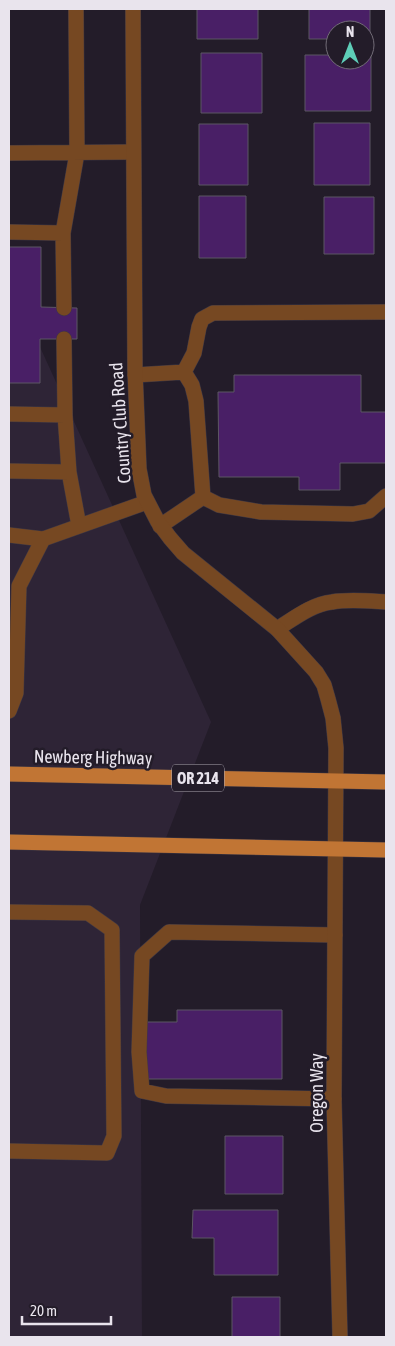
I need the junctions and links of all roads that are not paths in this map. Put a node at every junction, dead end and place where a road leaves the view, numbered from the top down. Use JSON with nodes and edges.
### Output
{"nodes":[{"id":1,"x":76,"y":9,"type":"edge"},
{"id":2,"x":133,"y":9,"type":"edge"},
{"id":3,"x":134,"y":152,"type":"junction"},
{"id":4,"x":9,"y":153,"type":"edge"},
{"id":5,"x":77,"y":153,"type":"junction"},
{"id":6,"x":9,"y":232,"type":"edge"},
{"id":7,"x":64,"y":233,"type":"junction"},
{"id":8,"x":64,"y":308,"type":"dead end"},
{"id":9,"x":386,"y":312,"type":"edge"},
{"id":10,"x":64,"y":339,"type":"dead end"},
{"id":11,"x":184,"y":372,"type":"junction"},
{"id":12,"x":135,"y":376,"type":"junction"},
{"id":13,"x":9,"y":414,"type":"edge"},
{"id":14,"x":64,"y":414,"type":"junction"},
{"id":15,"x":9,"y":471,"type":"edge"},
{"id":16,"x":69,"y":472,"type":"junction"},
{"id":17,"x":386,"y":496,"type":"edge"},
{"id":18,"x":203,"y":497,"type":"junction"},
{"id":19,"x":148,"y":502,"type":"junction"},
{"id":20,"x":79,"y":526,"type":"junction"},
{"id":21,"x":160,"y":526,"type":"junction"},
{"id":22,"x":9,"y":535,"type":"edge"},
{"id":23,"x":42,"y":539,"type":"junction"},
{"id":24,"x":386,"y":602,"type":"edge"},
{"id":25,"x":277,"y":629,"type":"junction"},
{"id":26,"x":9,"y":711,"type":"edge"},
{"id":27,"x":9,"y":774,"type":"edge"},
{"id":28,"x":336,"y":780,"type":"junction"},
{"id":29,"x":386,"y":782,"type":"edge"},
{"id":30,"x":9,"y":842,"type":"edge"},
{"id":31,"x":335,"y":848,"type":"junction"},
{"id":32,"x":386,"y":850,"type":"edge"},
{"id":33,"x":9,"y":912,"type":"edge"},
{"id":34,"x":335,"y":935,"type":"junction"},
{"id":35,"x":334,"y":1099,"type":"junction"},
{"id":36,"x":9,"y":1151,"type":"edge"},
{"id":37,"x":340,"y":1337,"type":"edge"}],
"edges":[{"from":1,"to":5,"type":"street"},
{"from":2,"to":3,"type":"street","name":"Country Club Road"},
{"from":3,"to":5,"type":"street"},
{"from":3,"to":12,"type":"street","name":"Country Club Road"},
{"from":4,"to":5,"type":"street"},
{"from":5,"to":7,"type":"street"},
{"from":6,"to":7,"type":"street"},
{"from":7,"to":8,"type":"street"},
{"from":9,"to":11,"type":"street"},
{"from":10,"to":14,"type":"street"},
{"from":11,"to":12,"type":"street"},
{"from":11,"to":18,"type":"street"},
{"from":12,"to":19,"type":"street","name":"Country Club Road"},
{"from":13,"to":14,"type":"street"},
{"from":14,"to":16,"type":"street"},
{"from":15,"to":16,"type":"street"},
{"from":16,"to":20,"type":"street"},
{"from":17,"to":18,"type":"street"},
{"from":18,"to":21,"type":"street"},
{"from":19,"to":20,"type":"street"},
{"from":19,"to":21,"type":"street","name":"Country Club Road"},
{"from":20,"to":23,"type":"street"},
{"from":21,"to":25,"type":"street","name":"Country Club Road"},
{"from":22,"to":23,"type":"street"},
{"from":23,"to":26,"type":"street"},
{"from":24,"to":25,"type":"street"},
{"from":25,"to":28,"type":"street","name":"Country Club Road"},
{"from":27,"to":28,"type":"main road","name":"Newberg Highway","number":"OR 214"},
{"from":28,"to":29,"type":"main road","name":"Newberg Highway","number":"OR 214"},
{"from":28,"to":31,"type":"street","name":"Country Club Road"},
{"from":30,"to":31,"type":"main road"},
{"from":31,"to":32,"type":"main road"},
{"from":31,"to":34,"type":"street","name":"Oregon Way"},
{"from":33,"to":36,"type":"street"},
{"from":34,"to":35,"type":"street","name":"Oregon Way"},
{"from":34,"to":35,"type":"street"},
{"from":35,"to":37,"type":"street","name":"Oregon Way"}]}
